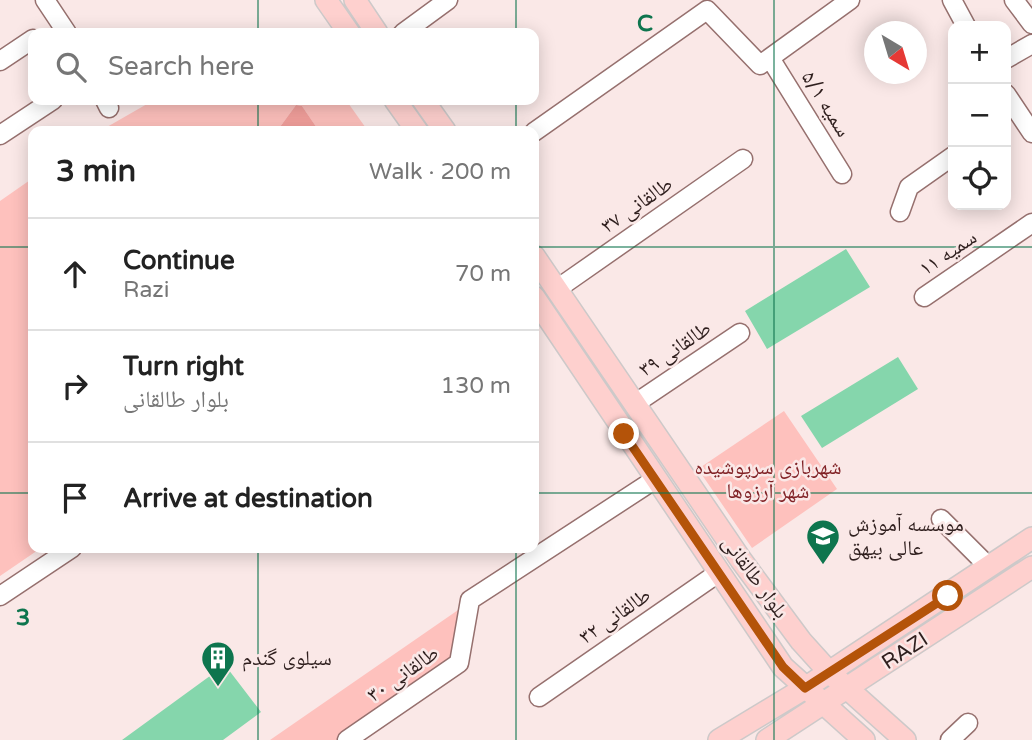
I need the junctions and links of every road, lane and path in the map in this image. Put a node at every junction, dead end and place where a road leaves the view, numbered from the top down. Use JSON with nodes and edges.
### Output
{"nodes":[{"id":1,"x":45,"y":0,"type":"edge"},
{"id":2,"x":326,"y":0,"type":"edge"},
{"id":3,"x":355,"y":0,"type":"edge"},
{"id":4,"x":448,"y":0,"type":"edge"},
{"id":5,"x":850,"y":0,"type":"edge"},
{"id":6,"x":952,"y":0,"type":"edge"},
{"id":7,"x":1014,"y":0,"type":"edge"},
{"id":8,"x":963,"y":21,"type":"edge"},
{"id":9,"x":1032,"y":24,"type":"edge"},
{"id":10,"x":63,"y":27,"type":"edge"},
{"id":11,"x":346,"y":28,"type":"edge"},
{"id":12,"x":374,"y":28,"type":"edge"},
{"id":13,"x":410,"y":28,"type":"edge"},
{"id":14,"x":28,"y":42,"type":"edge"},
{"id":15,"x":1032,"y":44,"type":"edge"},
{"id":16,"x":1011,"y":57,"type":"edge"},
{"id":17,"x":770,"y":58,"type":"junction"},
{"id":18,"x":0,"y":61,"type":"edge"},
{"id":19,"x":45,"y":105,"type":"edge"},
{"id":20,"x":399,"y":105,"type":"edge"},
{"id":21,"x":427,"y":105,"type":"edge"},
{"id":22,"x":1011,"y":115,"type":"edge"},
{"id":23,"x":413,"y":126,"type":"edge"},
{"id":24,"x":441,"y":126,"type":"edge"},
{"id":25,"x":539,"y":128,"type":"edge"},
{"id":26,"x":1032,"y":133,"type":"edge"},
{"id":27,"x":0,"y":135,"type":"edge"},
{"id":28,"x":743,"y":159,"type":"dead end"},
{"id":29,"x":948,"y":160,"type":"edge"},
{"id":30,"x":842,"y":174,"type":"dead end"},
{"id":31,"x":900,"y":212,"type":"dead end"},
{"id":32,"x":1032,"y":223,"type":"edge"},
{"id":33,"x":539,"y":263,"type":"edge"},
{"id":34,"x":557,"y":289,"type":"junction"},
{"id":35,"x":924,"y":297,"type":"dead end"},
{"id":36,"x":539,"y":305,"type":"edge"},
{"id":37,"x":740,"y":333,"type":"dead end"},
{"id":38,"x":636,"y":402,"type":"junction"},
{"id":39,"x":654,"y":480,"type":"junction"},
{"id":40,"x":941,"y":519,"type":"dead end"},
{"id":41,"x":1032,"y":538,"type":"edge"},
{"id":42,"x":64,"y":553,"type":"edge"},
{"id":43,"x":989,"y":566,"type":"junction"},
{"id":44,"x":1032,"y":567,"type":"edge"},
{"id":45,"x":718,"y":573,"type":"junction"},
{"id":46,"x":0,"y":596,"type":"edge"},
{"id":47,"x":829,"y":672,"type":"junction"},
{"id":48,"x":805,"y":688,"type":"junction"},
{"id":49,"x":849,"y":688,"type":"junction"},
{"id":50,"x":539,"y":697,"type":"dead end"},
{"id":51,"x":823,"y":704,"type":"junction"},
{"id":52,"x":968,"y":723,"type":"dead end"},
{"id":53,"x":347,"y":740,"type":"edge"},
{"id":54,"x":719,"y":740,"type":"edge"},
{"id":55,"x":767,"y":740,"type":"edge"},
{"id":56,"x":864,"y":740,"type":"edge"},
{"id":57,"x":905,"y":740,"type":"edge"},
{"id":58,"x":950,"y":740,"type":"edge"}],
"edges":[{"from":1,"to":10,"type":"street"},
{"from":2,"to":11,"type":"main road"},
{"from":3,"to":12,"type":"main road"},
{"from":4,"to":13,"type":"street"},
{"from":5,"to":17,"type":"street"},
{"from":6,"to":8,"type":"street"},
{"from":7,"to":9,"type":"street"},
{"from":14,"to":18,"type":"street"},
{"from":15,"to":16,"type":"street"},
{"from":17,"to":25,"type":"street"},
{"from":17,"to":30,"type":"street","name":"سمیه ۵/۱"},
{"from":19,"to":27,"type":"street"},
{"from":20,"to":23,"type":"main road"},
{"from":21,"to":24,"type":"main road"},
{"from":22,"to":26,"type":"street"},
{"from":28,"to":34,"type":"street","name":"طالقانی ۳۷"},
{"from":29,"to":31,"type":"street"},
{"from":32,"to":35,"type":"street","name":"سمیه ۱۱"},
{"from":33,"to":34,"type":"main road","name":"بلوار طالقانی"},
{"from":34,"to":38,"type":"main road","name":"بلوار طالقانی"},
{"from":36,"to":39,"type":"main road","name":"بلوار طالقانی"},
{"from":37,"to":38,"type":"street","name":"طالقانی ۳۹"},
{"from":38,"to":47,"type":"main road","name":"بلوار طالقانی"},
{"from":39,"to":45,"type":"main road","name":"بلوار طالقانی"},
{"from":39,"to":53,"type":"street","name":"طالقانی ۳۰"},
{"from":40,"to":43,"type":"street"},
{"from":41,"to":43,"type":"main road"},
{"from":42,"to":46,"type":"street"},
{"from":43,"to":47,"type":"main road"},
{"from":44,"to":49,"type":"main road","name":"RAZI"},
{"from":45,"to":48,"type":"main road","name":"بلوار طالقانی"},
{"from":45,"to":50,"type":"street","name":"طالقانی ۳۲"},
{"from":47,"to":48,"type":"main road"},
{"from":47,"to":49,"type":"main road","name":"بلوار طالقانی"},
{"from":48,"to":51,"type":"main road","name":"بلوار طالقانی"},
{"from":48,"to":54,"type":"main road"},
{"from":49,"to":51,"type":"main road","name":"RAZI"},
{"from":49,"to":57,"type":"main road","name":"بلوار طالقانی"},
{"from":51,"to":55,"type":"main road"},
{"from":51,"to":56,"type":"main road","name":"بلوار طالقانی"},
{"from":52,"to":58,"type":"street"}]}
